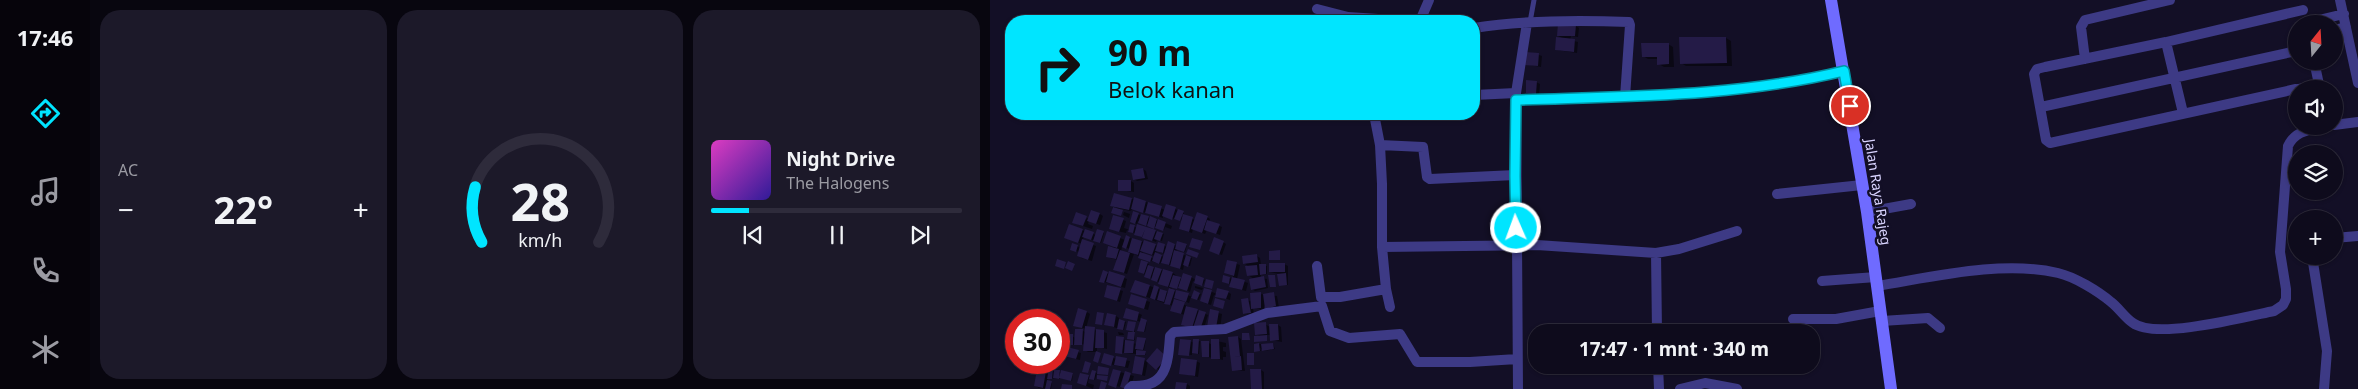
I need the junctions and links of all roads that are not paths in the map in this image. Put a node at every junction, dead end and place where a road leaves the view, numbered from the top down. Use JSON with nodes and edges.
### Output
{"nodes":[{"id":1,"x":1429,"y":0,"type":"edge"},
{"id":2,"x":1534,"y":0,"type":"edge"},
{"id":3,"x":1830,"y":0,"type":"edge"},
{"id":4,"x":2170,"y":0,"type":"edge"},
{"id":5,"x":2340,"y":0,"type":"edge"},
{"id":6,"x":2302,"y":5,"type":"edge"},
{"id":7,"x":1317,"y":9,"type":"dead end"},
{"id":8,"x":2344,"y":14,"type":"junction"},
{"id":9,"x":1340,"y":15,"type":"edge"},
{"id":10,"x":1423,"y":15,"type":"edge"},
{"id":11,"x":2340,"y":15,"type":"edge"},
{"id":12,"x":1529,"y":23,"type":"junction"},
{"id":13,"x":1480,"y":27,"type":"edge"},
{"id":14,"x":2346,"y":27,"type":"junction"},
{"id":15,"x":2343,"y":28,"type":"edge"},
{"id":16,"x":2166,"y":42,"type":"junction"},
{"id":17,"x":2288,"y":53,"type":"edge"},
{"id":18,"x":2085,"y":58,"type":"junction"},
{"id":19,"x":1844,"y":71,"type":"junction"},
{"id":20,"x":2174,"y":77,"type":"junction"},
{"id":21,"x":2358,"y":83,"type":"edge"},
{"id":22,"x":2288,"y":91,"type":"edge"},
{"id":23,"x":1480,"y":95,"type":"edge"},
{"id":24,"x":1516,"y":97,"type":"junction"},
{"id":25,"x":1625,"y":97,"type":"junction"},
{"id":26,"x":2041,"y":107,"type":"junction"},
{"id":27,"x":2183,"y":113,"type":"junction"},
{"id":28,"x":1375,"y":120,"type":"edge"},
{"id":29,"x":2358,"y":122,"type":"edge"},
{"id":30,"x":2343,"y":124,"type":"edge"},
{"id":31,"x":2296,"y":135,"type":"edge"},
{"id":32,"x":1380,"y":145,"type":"junction"},
{"id":33,"x":1515,"y":176,"type":"junction"},
{"id":34,"x":1862,"y":185,"type":"junction"},
{"id":35,"x":1777,"y":194,"type":"dead end"},
{"id":36,"x":1912,"y":204,"type":"dead end"},
{"id":37,"x":1867,"y":212,"type":"junction"},
{"id":38,"x":1737,"y":231,"type":"dead end"},
{"id":39,"x":2358,"y":236,"type":"edge"},
{"id":40,"x":2343,"y":237,"type":"edge"},
{"id":41,"x":1517,"y":245,"type":"junction"},
{"id":42,"x":1382,"y":247,"type":"junction"},
{"id":43,"x":1656,"y":253,"type":"junction"},
{"id":44,"x":2313,"y":265,"type":"edge"},
{"id":45,"x":1317,"y":266,"type":"dead end"},
{"id":46,"x":1822,"y":281,"type":"dead end"},
{"id":47,"x":1877,"y":281,"type":"junction"},
{"id":48,"x":1386,"y":289,"type":"junction"},
{"id":49,"x":1322,"y":302,"type":"junction"},
{"id":50,"x":1390,"y":307,"type":"dead end"},
{"id":51,"x":1881,"y":316,"type":"junction"},
{"id":52,"x":1793,"y":319,"type":"dead end"},
{"id":53,"x":1657,"y":324,"type":"edge"},
{"id":54,"x":1940,"y":328,"type":"dead end"},
{"id":55,"x":1517,"y":359,"type":"junction"},
{"id":56,"x":1658,"y":374,"type":"edge"},
{"id":57,"x":1128,"y":389,"type":"edge"},
{"id":58,"x":1518,"y":389,"type":"edge"},
{"id":59,"x":1659,"y":389,"type":"edge"},
{"id":60,"x":1680,"y":389,"type":"edge"},
{"id":61,"x":1737,"y":389,"type":"edge"},
{"id":62,"x":1892,"y":389,"type":"edge"},
{"id":63,"x":2324,"y":389,"type":"edge"}],
"edges":[{"from":1,"to":10,"type":"street"},
{"from":2,"to":12,"type":"lane"},
{"from":3,"to":19,"type":"main road","name":"Jalan Raya Rajeg"},
{"from":4,"to":18,"type":"street"},
{"from":5,"to":8,"type":"street"},
{"from":6,"to":16,"type":"street"},
{"from":7,"to":9,"type":"street"},
{"from":8,"to":11,"type":"street"},
{"from":8,"to":14,"type":"street"},
{"from":12,"to":13,"type":"street"},
{"from":12,"to":24,"type":"street"},
{"from":12,"to":25,"type":"street"},
{"from":14,"to":15,"type":"street"},
{"from":14,"to":21,"type":"street"},
{"from":16,"to":18,"type":"street"},
{"from":16,"to":20,"type":"street"},
{"from":17,"to":20,"type":"street"},
{"from":18,"to":26,"type":"street"},
{"from":19,"to":25,"type":"street"},
{"from":19,"to":34,"type":"main road","name":"Jalan Raya Rajeg"},
{"from":20,"to":26,"type":"street"},
{"from":20,"to":27,"type":"street"},
{"from":22,"to":27,"type":"street"},
{"from":23,"to":24,"type":"street"},
{"from":24,"to":25,"type":"street"},
{"from":24,"to":33,"type":"street"},
{"from":26,"to":27,"type":"street"},
{"from":28,"to":32,"type":"street"},
{"from":29,"to":30,"type":"street"},
{"from":31,"to":47,"type":"street"},
{"from":32,"to":33,"type":"street"},
{"from":32,"to":42,"type":"street"},
{"from":33,"to":41,"type":"street"},
{"from":34,"to":35,"type":"street"},
{"from":34,"to":37,"type":"main road","name":"Jalan Raya Rajeg"},
{"from":36,"to":37,"type":"street"},
{"from":37,"to":47,"type":"main road","name":"Jalan Raya Rajeg"},
{"from":38,"to":43,"type":"street"},
{"from":39,"to":40,"type":"street"},
{"from":41,"to":42,"type":"street"},
{"from":41,"to":43,"type":"street"},
{"from":41,"to":55,"type":"street"},
{"from":42,"to":48,"type":"street"},
{"from":43,"to":53,"type":"street"},
{"from":44,"to":63,"type":"street"},
{"from":45,"to":49,"type":"street"},
{"from":46,"to":47,"type":"street"},
{"from":47,"to":51,"type":"main road","name":"Jalan Raya Rajeg"},
{"from":48,"to":49,"type":"street"},
{"from":48,"to":50,"type":"street"},
{"from":49,"to":55,"type":"street"},
{"from":49,"to":57,"type":"street"},
{"from":51,"to":52,"type":"street"},
{"from":51,"to":54,"type":"street"},
{"from":51,"to":62,"type":"main road","name":"Jalan Raya Rajeg"},
{"from":55,"to":58,"type":"street"},
{"from":56,"to":59,"type":"street"},
{"from":60,"to":61,"type":"street"}]}
